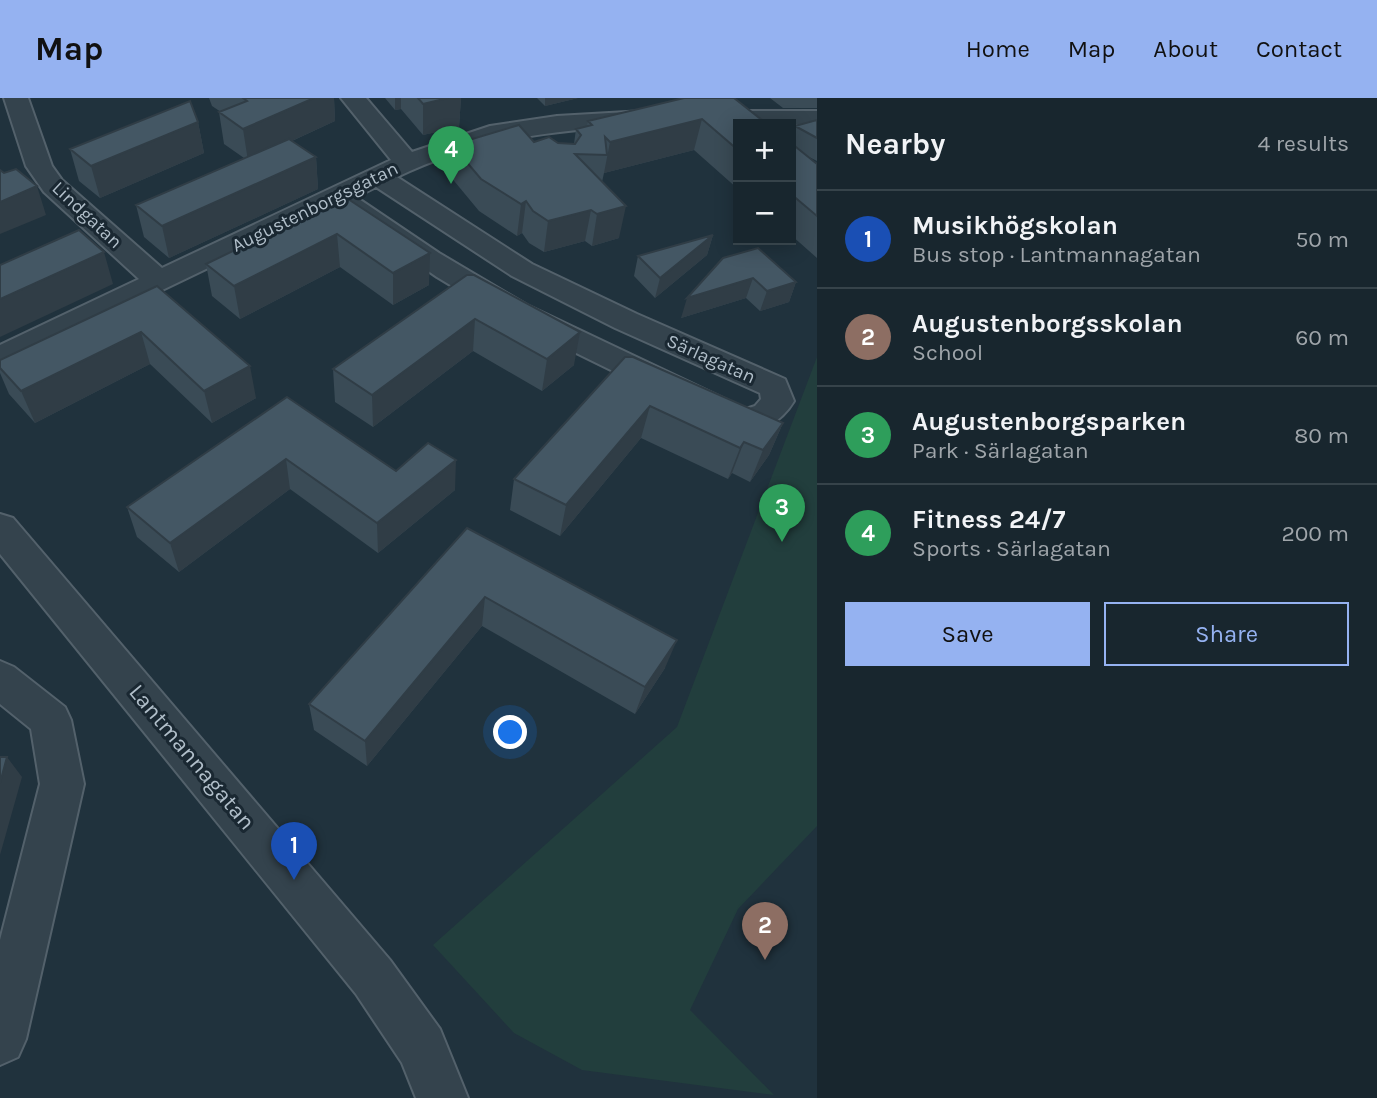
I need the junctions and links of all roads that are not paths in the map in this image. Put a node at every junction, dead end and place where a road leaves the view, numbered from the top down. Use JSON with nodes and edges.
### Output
{"nodes":[{"id":1,"x":16,"y":98,"type":"edge"},
{"id":2,"x":353,"y":98,"type":"edge"},
{"id":3,"x":817,"y":118,"type":"edge"},
{"id":4,"x":527,"y":128,"type":"junction"},
{"id":5,"x":544,"y":149,"type":"edge"},
{"id":6,"x":407,"y":162,"type":"junction"},
{"id":7,"x":39,"y":166,"type":"junction"},
{"id":8,"x":13,"y":176,"type":"edge"},
{"id":9,"x":379,"y":177,"type":"junction"},
{"id":10,"x":338,"y":197,"type":"junction"},
{"id":11,"x":160,"y":282,"type":"junction"},
{"id":12,"x":0,"y":358,"type":"edge"},
{"id":13,"x":0,"y":528,"type":"edge"},
{"id":14,"x":0,"y":679,"type":"edge"},
{"id":15,"x":0,"y":1039,"type":"edge"},
{"id":16,"x":442,"y":1098,"type":"edge"}],
"edges":[{"from":1,"to":7,"type":"street","name":"Lindgatan"},
{"from":2,"to":6,"type":"street"},
{"from":3,"to":4,"type":"street","name":"Augustenborgsgatan"},
{"from":4,"to":5,"type":"street"},
{"from":4,"to":6,"type":"street","name":"Augustenborgsgatan"},
{"from":6,"to":9,"type":"street","name":"Augustenborgsgatan"},
{"from":7,"to":8,"type":"street"},
{"from":7,"to":11,"type":"street","name":"Lindgatan"},
{"from":9,"to":10,"type":"street","name":"Augustenborgsgatan"},
{"from":9,"to":10,"type":"street","name":"Särlagatan"},
{"from":10,"to":11,"type":"street","name":"Augustenborgsgatan"},
{"from":11,"to":12,"type":"street","name":"Augustenborgsgatan"},
{"from":13,"to":16,"type":"street","name":"Lantmannagatan"},
{"from":14,"to":15,"type":"street"}]}
